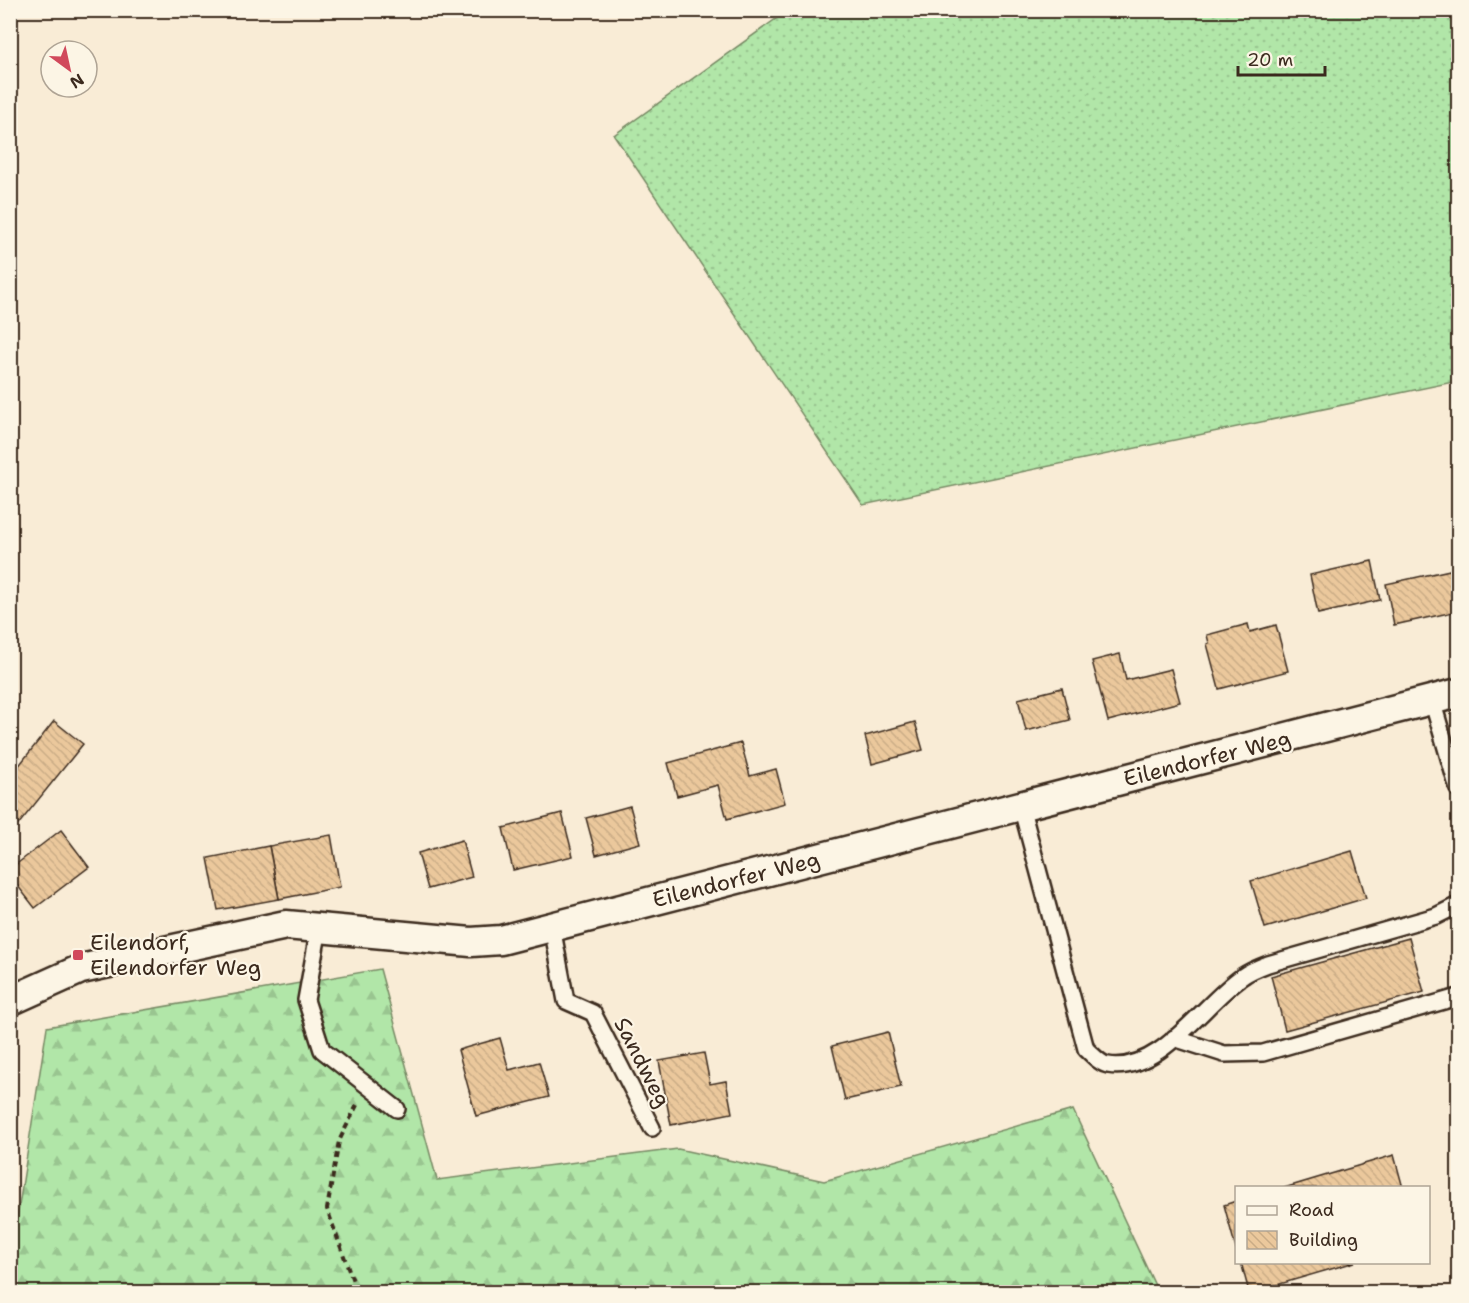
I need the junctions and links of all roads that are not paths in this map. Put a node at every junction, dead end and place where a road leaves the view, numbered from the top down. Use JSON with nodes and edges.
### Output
{"nodes":[{"id":1,"x":1445,"y":697,"type":"edge"},
{"id":2,"x":1458,"y":789,"type":"edge"},
{"id":3,"x":1021,"y":806,"type":"junction"},
{"id":4,"x":1458,"y":905,"type":"edge"},
{"id":5,"x":552,"y":927,"type":"junction"},
{"id":6,"x":319,"y":928,"type":"junction"},
{"id":7,"x":1458,"y":997,"type":"edge"},
{"id":8,"x":10,"y":1001,"type":"edge"},
{"id":9,"x":1174,"y":1038,"type":"junction"},
{"id":10,"x":397,"y":1108,"type":"dead end"},
{"id":11,"x":652,"y":1128,"type":"dead end"}],
"edges":[{"from":1,"to":2,"type":"lane"},
{"from":1,"to":3,"type":"street","name":"Eilendorfer Weg"},
{"from":3,"to":5,"type":"street","name":"Eilendorfer Weg"},
{"from":3,"to":9,"type":"lane"},
{"from":4,"to":9,"type":"lane"},
{"from":5,"to":6,"type":"street","name":"Eilendorfer Weg"},
{"from":5,"to":11,"type":"lane","name":"Sandweg"},
{"from":6,"to":8,"type":"street","name":"Eilendorfer Weg"},
{"from":6,"to":10,"type":"lane"},
{"from":7,"to":9,"type":"lane"}]}
